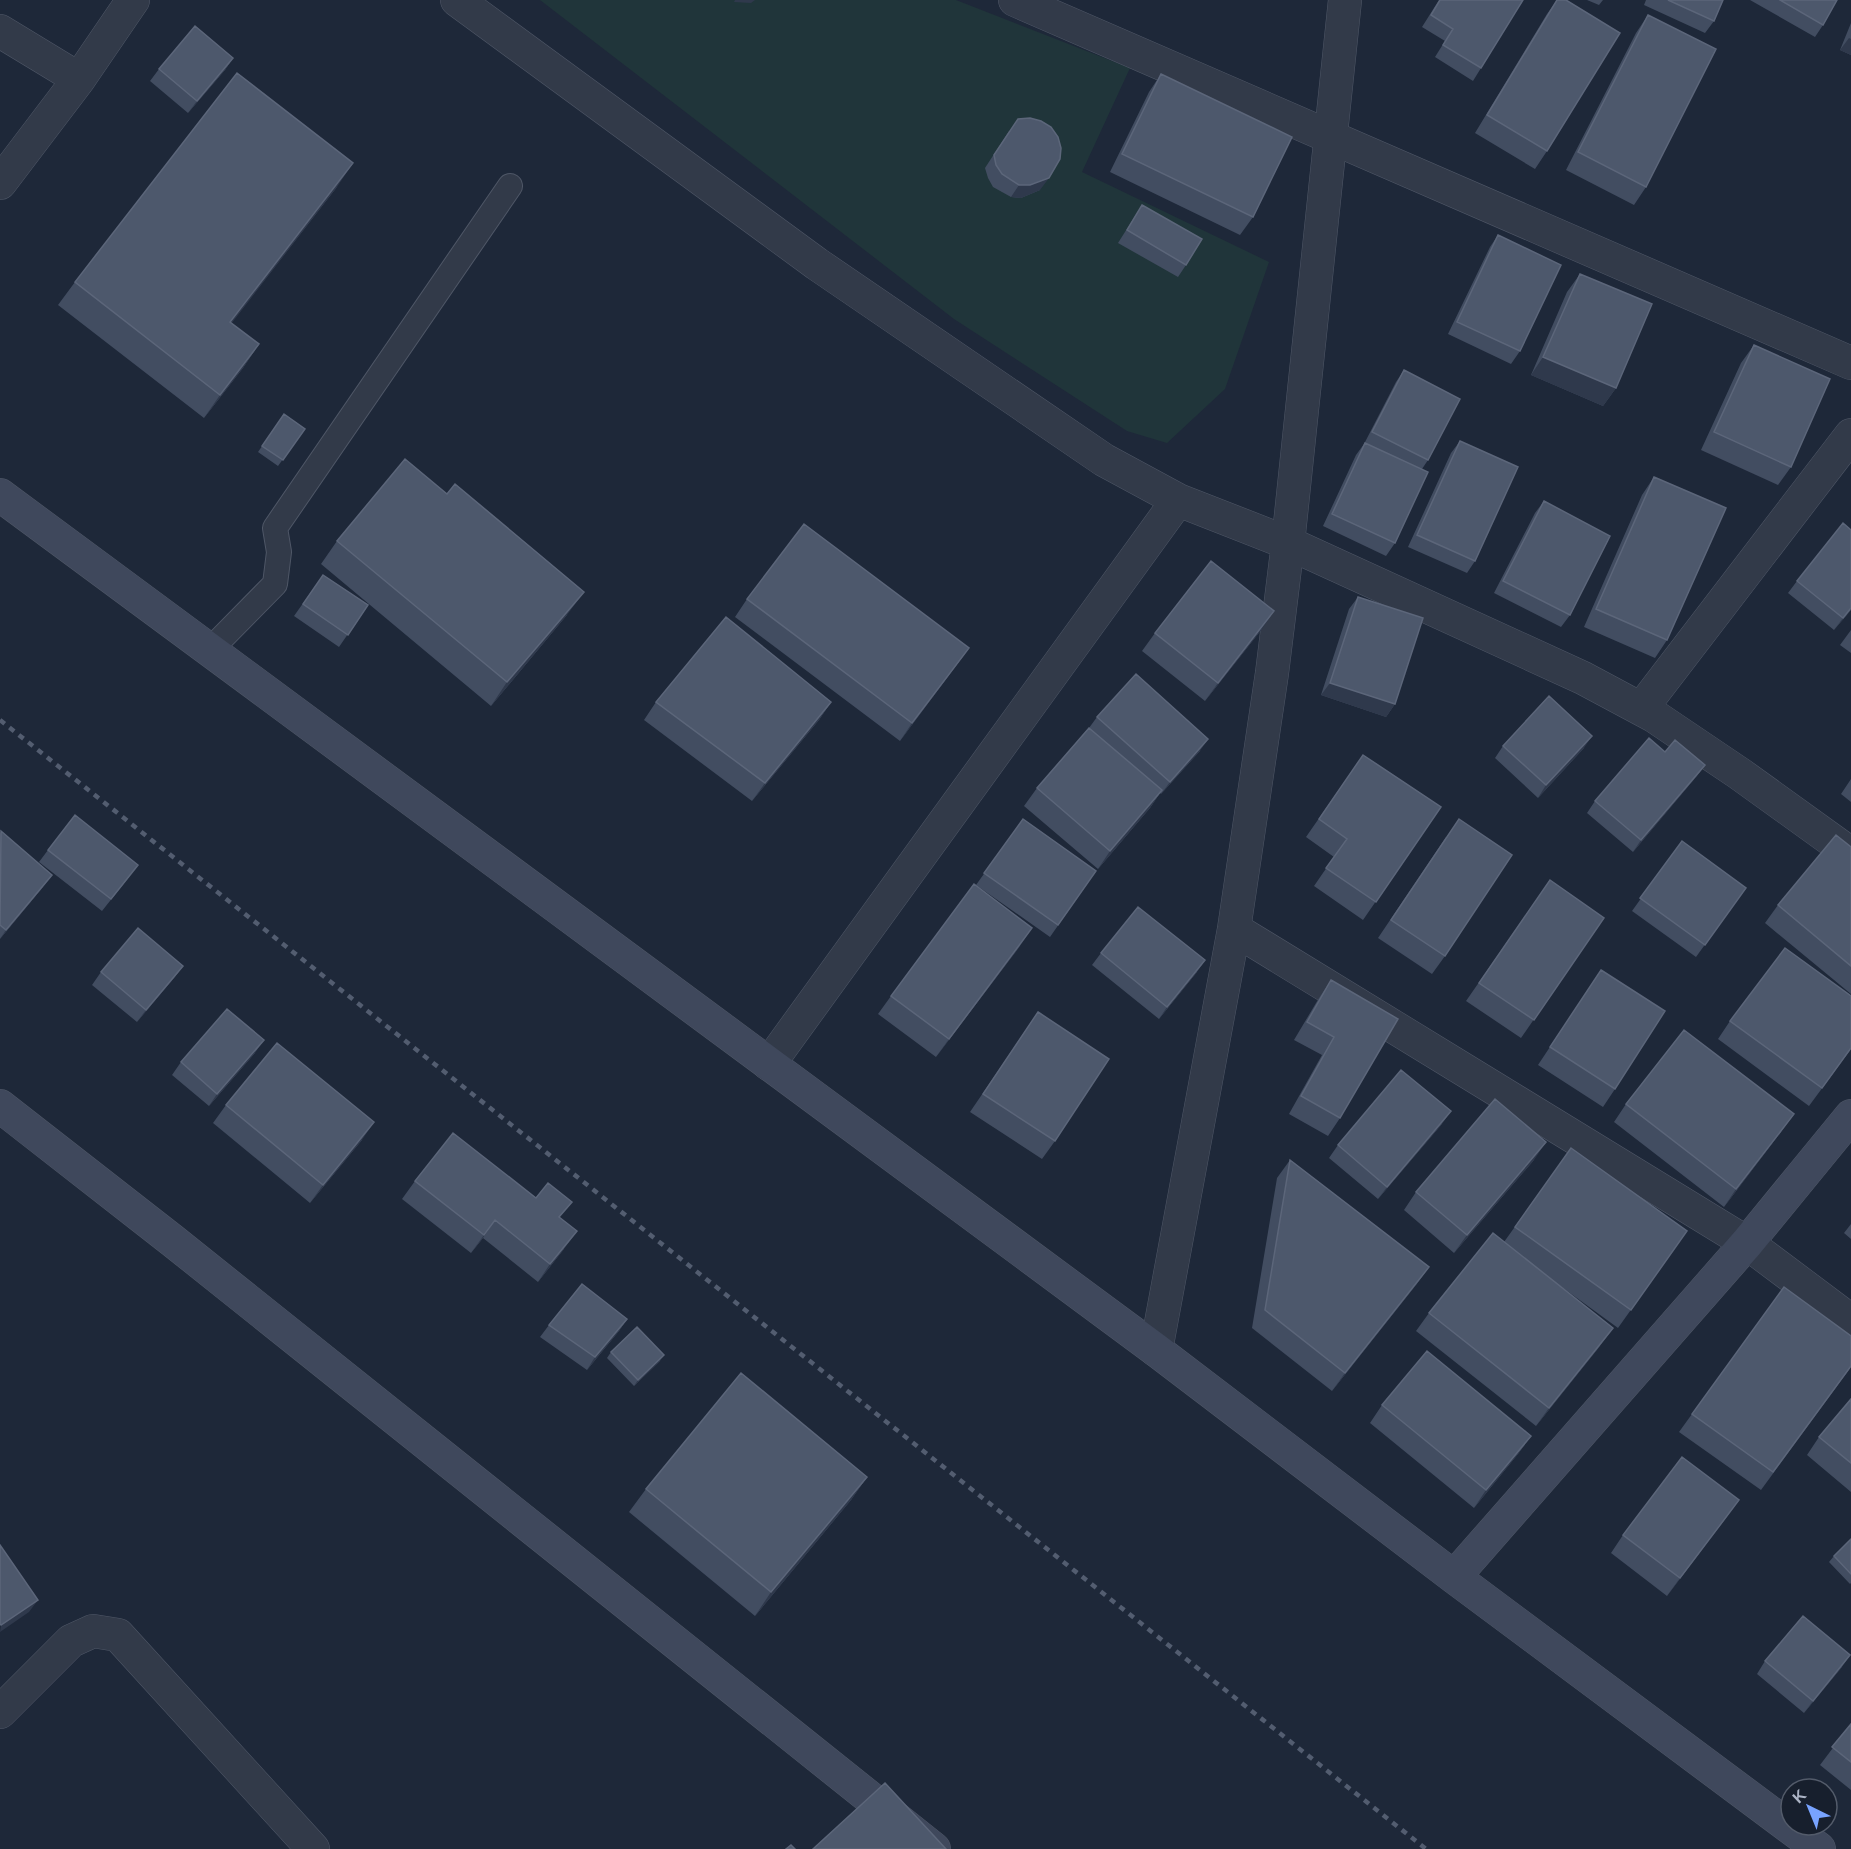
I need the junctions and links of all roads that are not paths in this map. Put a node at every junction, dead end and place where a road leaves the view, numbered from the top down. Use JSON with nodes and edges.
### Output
{"nodes":[{"id":1,"x":133,"y":0,"type":"edge"},
{"id":2,"x":457,"y":0,"type":"edge"},
{"id":3,"x":1015,"y":0,"type":"edge"},
{"id":4,"x":1345,"y":0,"type":"edge"},
{"id":5,"x":0,"y":31,"type":"edge"},
{"id":6,"x":79,"y":79,"type":"junction"},
{"id":7,"x":1329,"y":138,"type":"junction"},
{"id":8,"x":0,"y":183,"type":"edge"},
{"id":9,"x":510,"y":186,"type":"dead end"},
{"id":10,"x":1851,"y":363,"type":"edge"},
{"id":11,"x":1851,"y":435,"type":"edge"},
{"id":12,"x":0,"y":495,"type":"edge"},
{"id":13,"x":1178,"y":500,"type":"junction"},
{"id":14,"x":1288,"y":543,"type":"junction"},
{"id":15,"x":210,"y":650,"type":"junction"},
{"id":16,"x":1641,"y":709,"type":"junction"},
{"id":17,"x":1851,"y":854,"type":"edge"},
{"id":18,"x":1234,"y":929,"type":"junction"},
{"id":19,"x":769,"y":1064,"type":"junction"},
{"id":20,"x":0,"y":1106,"type":"edge"},
{"id":21,"x":1851,"y":1116,"type":"edge"},
{"id":22,"x":1747,"y":1243,"type":"junction"},
{"id":23,"x":1851,"y":1321,"type":"edge"},
{"id":24,"x":1156,"y":1350,"type":"junction"},
{"id":25,"x":1454,"y":1577,"type":"junction"},
{"id":26,"x":0,"y":1712,"type":"edge"},
{"id":27,"x":294,"y":1842,"type":"edge"},
{"id":28,"x":934,"y":1849,"type":"edge"},
{"id":29,"x":1819,"y":1849,"type":"edge"}],
"edges":[{"from":1,"to":6,"type":"street"},
{"from":2,"to":13,"type":"street"},
{"from":3,"to":7,"type":"street"},
{"from":4,"to":7,"type":"street"},
{"from":5,"to":6,"type":"street"},
{"from":6,"to":8,"type":"street"},
{"from":7,"to":10,"type":"street"},
{"from":7,"to":14,"type":"street"},
{"from":9,"to":15,"type":"lane"},
{"from":11,"to":16,"type":"street"},
{"from":12,"to":15,"type":"street"},
{"from":13,"to":14,"type":"street"},
{"from":13,"to":19,"type":"street"},
{"from":14,"to":16,"type":"street"},
{"from":14,"to":18,"type":"street"},
{"from":15,"to":19,"type":"street"},
{"from":16,"to":17,"type":"street"},
{"from":18,"to":22,"type":"street"},
{"from":18,"to":24,"type":"street"},
{"from":19,"to":24,"type":"street"},
{"from":20,"to":28,"type":"street"},
{"from":21,"to":22,"type":"street"},
{"from":22,"to":23,"type":"street"},
{"from":22,"to":25,"type":"street"},
{"from":24,"to":25,"type":"street"},
{"from":25,"to":29,"type":"street"},
{"from":26,"to":27,"type":"street"}]}
